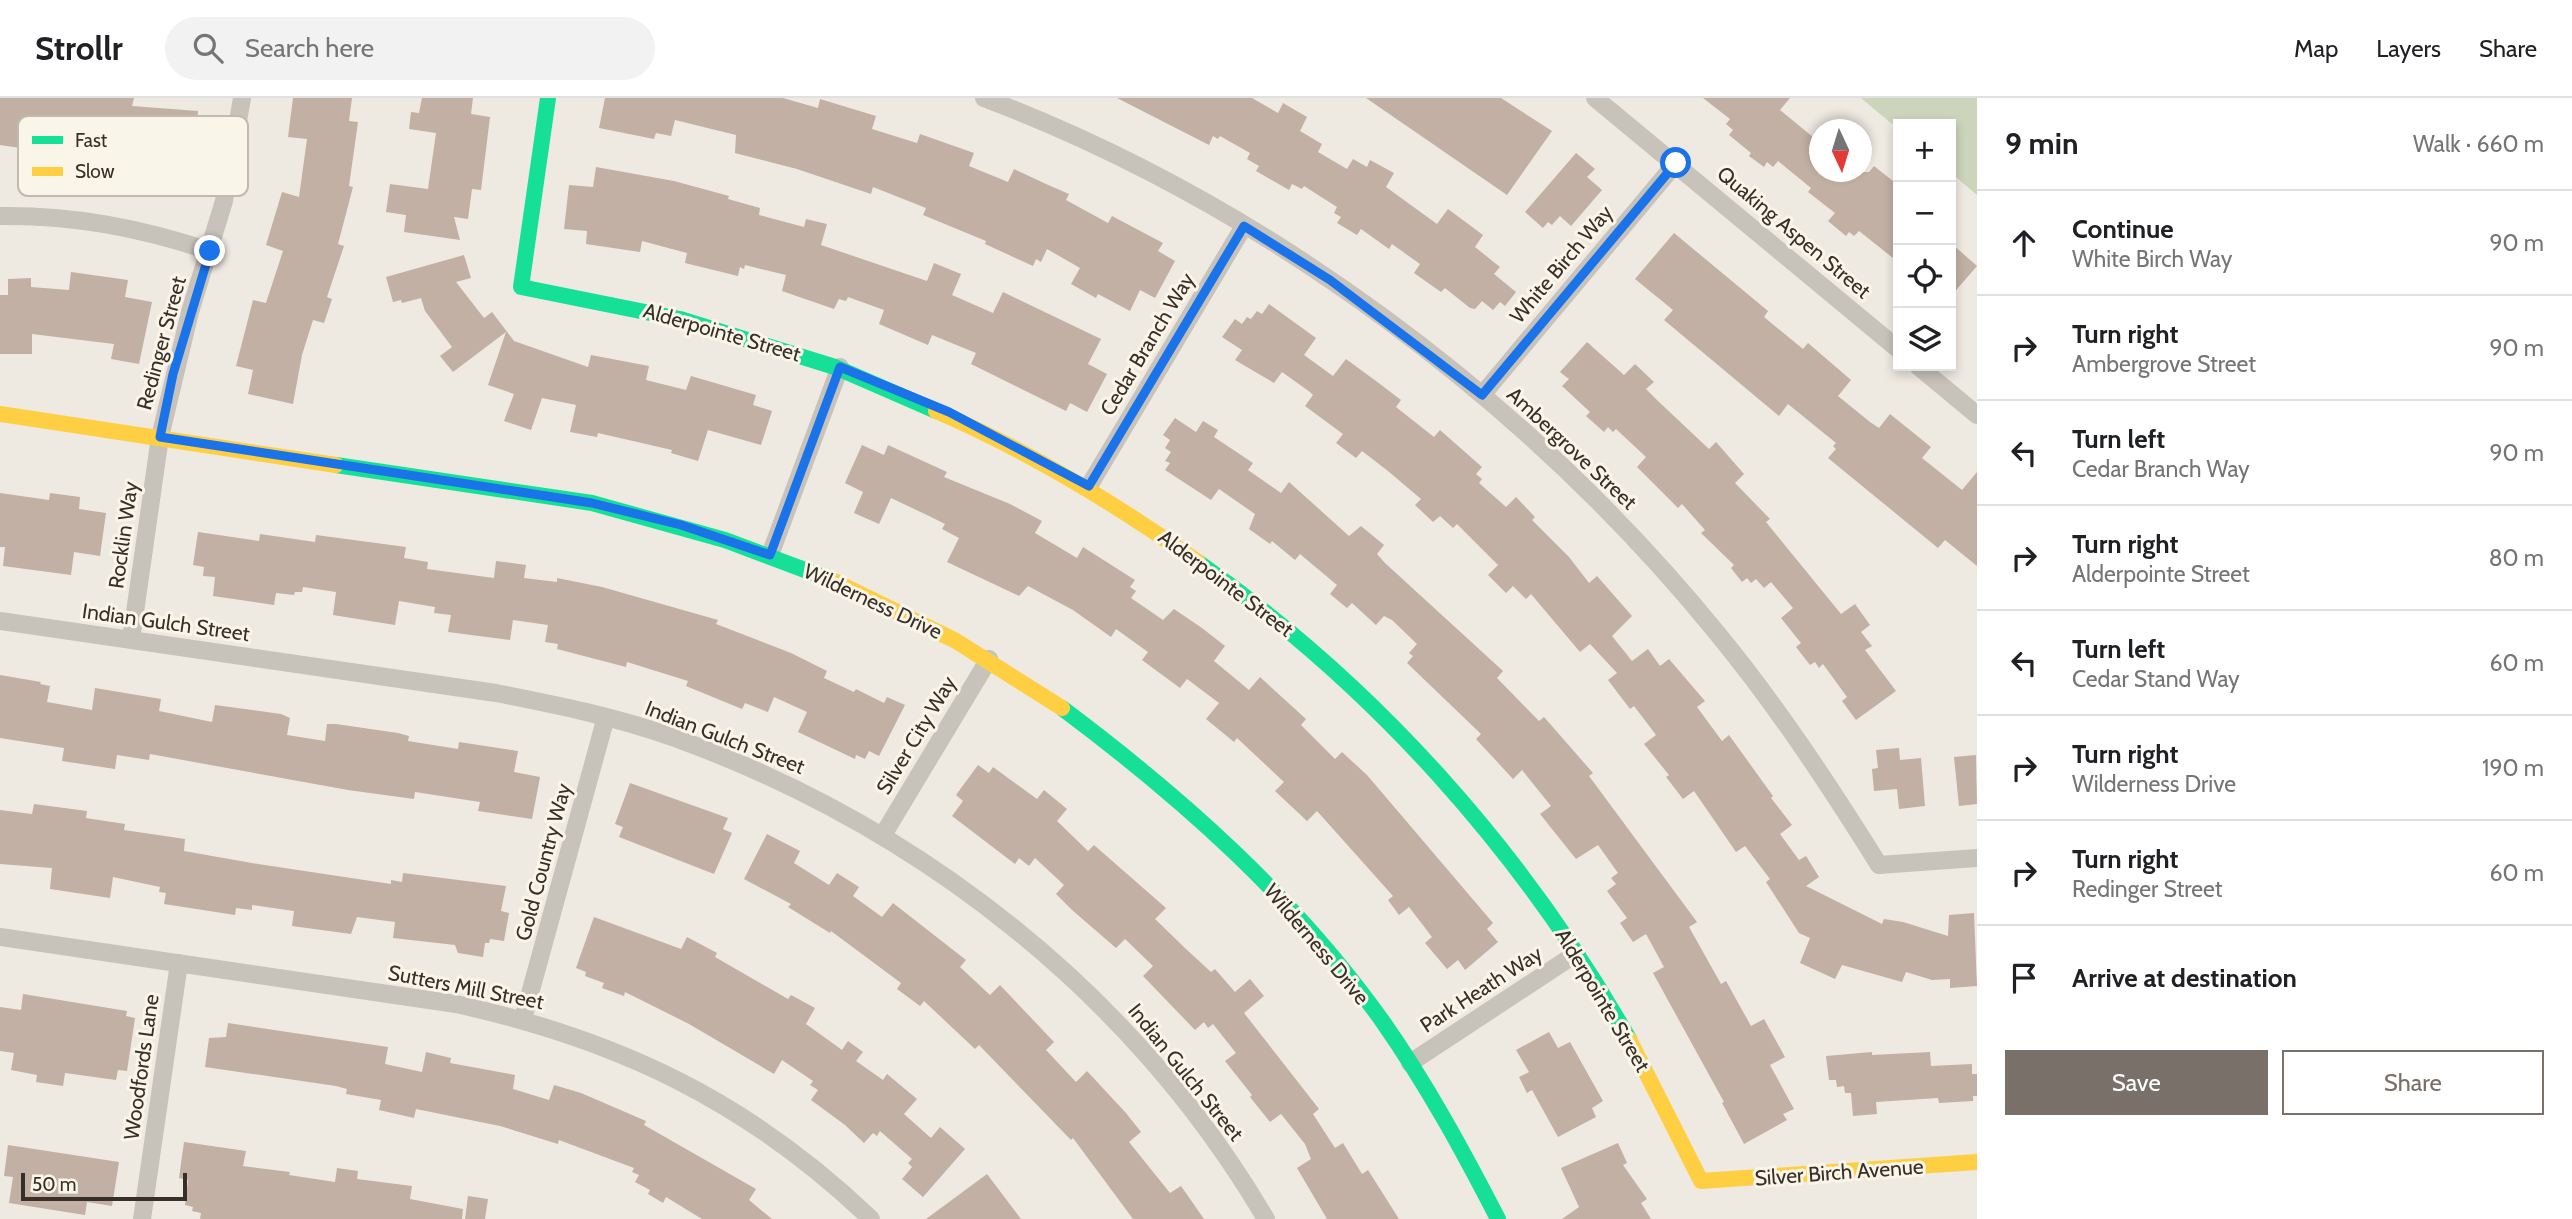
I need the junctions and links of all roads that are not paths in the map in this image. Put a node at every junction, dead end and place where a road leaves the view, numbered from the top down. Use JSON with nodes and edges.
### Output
{"nodes":[{"id":1,"x":242,"y":98,"type":"edge"},
{"id":2,"x":548,"y":98,"type":"edge"},
{"id":3,"x":984,"y":98,"type":"edge"},
{"id":4,"x":1595,"y":98,"type":"edge"},
{"id":5,"x":239,"y":116,"type":"edge"},
{"id":6,"x":1676,"y":163,"type":"junction"},
{"id":7,"x":225,"y":196,"type":"edge"},
{"id":8,"x":0,"y":216,"type":"edge"},
{"id":9,"x":1244,"y":226,"type":"junction"},
{"id":10,"x":210,"y":251,"type":"junction"},
{"id":11,"x":1893,"y":345,"type":"edge"},
{"id":12,"x":840,"y":367,"type":"junction"},
{"id":13,"x":1924,"y":371,"type":"edge"},
{"id":14,"x":1482,"y":395,"type":"junction"},
{"id":15,"x":0,"y":414,"type":"edge"},
{"id":16,"x":1977,"y":415,"type":"edge"},
{"id":17,"x":160,"y":437,"type":"junction"},
{"id":18,"x":1089,"y":486,"type":"junction"},
{"id":19,"x":770,"y":555,"type":"junction"},
{"id":20,"x":0,"y":621,"type":"edge"},
{"id":21,"x":131,"y":640,"type":"junction"},
{"id":22,"x":989,"y":659,"type":"junction"},
{"id":23,"x":606,"y":717,"type":"junction"},
{"id":24,"x":883,"y":835,"type":"junction"},
{"id":25,"x":1977,"y":858,"type":"edge"},
{"id":26,"x":0,"y":937,"type":"edge"},
{"id":27,"x":1577,"y":953,"type":"junction"},
{"id":28,"x":179,"y":963,"type":"junction"},
{"id":29,"x":523,"y":1019,"type":"junction"},
{"id":30,"x":1410,"y":1063,"type":"junction"},
{"id":31,"x":1977,"y":1162,"type":"edge"},
{"id":32,"x":1701,"y":1181,"type":"joint"},
{"id":33,"x":142,"y":1219,"type":"edge"},
{"id":34,"x":871,"y":1219,"type":"edge"},
{"id":35,"x":1266,"y":1219,"type":"edge"},
{"id":36,"x":1498,"y":1219,"type":"edge"}],
"edges":[{"from":1,"to":5,"type":"street","name":"Redinger Street"},
{"from":2,"to":12,"type":"street","name":"Alderpointe Street"},
{"from":3,"to":9,"type":"street","name":"Ambergrove Street"},
{"from":4,"to":6,"type":"street","name":"Quaking Aspen Street"},
{"from":6,"to":11,"type":"street","name":"Quaking Aspen Street"},
{"from":6,"to":14,"type":"street","name":"White Birch Way"},
{"from":7,"to":10,"type":"street","name":"Redinger Street"},
{"from":8,"to":10,"type":"street"},
{"from":9,"to":14,"type":"street","name":"Ambergrove Street"},
{"from":9,"to":18,"type":"street","name":"Cedar Branch Way"},
{"from":10,"to":17,"type":"street","name":"Redinger Street"},
{"from":12,"to":18,"type":"street","name":"Alderpointe Street"},
{"from":12,"to":19,"type":"street"},
{"from":13,"to":16,"type":"street"},
{"from":14,"to":25,"type":"street","name":"Ambergrove Street"},
{"from":15,"to":17,"type":"street","name":"Wilderness Drive"},
{"from":17,"to":19,"type":"street","name":"Wilderness Drive"},
{"from":17,"to":21,"type":"street","name":"Rocklin Way"},
{"from":18,"to":27,"type":"street","name":"Alderpointe Street"},
{"from":19,"to":22,"type":"street","name":"Wilderness Drive"},
{"from":20,"to":21,"type":"street","name":"Indian Gulch Street"},
{"from":21,"to":23,"type":"street","name":"Indian Gulch Street"},
{"from":22,"to":24,"type":"street","name":"Silver City Way"},
{"from":22,"to":30,"type":"street","name":"Wilderness Drive"},
{"from":23,"to":24,"type":"street","name":"Indian Gulch Street"},
{"from":23,"to":29,"type":"street","name":"Gold Country Way"},
{"from":24,"to":35,"type":"street","name":"Indian Gulch Street"},
{"from":26,"to":28,"type":"street","name":"Sutters Mill Street"},
{"from":27,"to":30,"type":"street","name":"Park Heath Way"},
{"from":27,"to":32,"type":"street","name":"Alderpointe Street"},
{"from":28,"to":29,"type":"street","name":"Sutters Mill Street"},
{"from":28,"to":33,"type":"street","name":"Woodfords Lane"},
{"from":29,"to":34,"type":"street","name":"Sutters Mill Street"},
{"from":30,"to":36,"type":"street","name":"Wilderness Drive"},
{"from":31,"to":32,"type":"street","name":"Silver Birch Avenue"}]}
